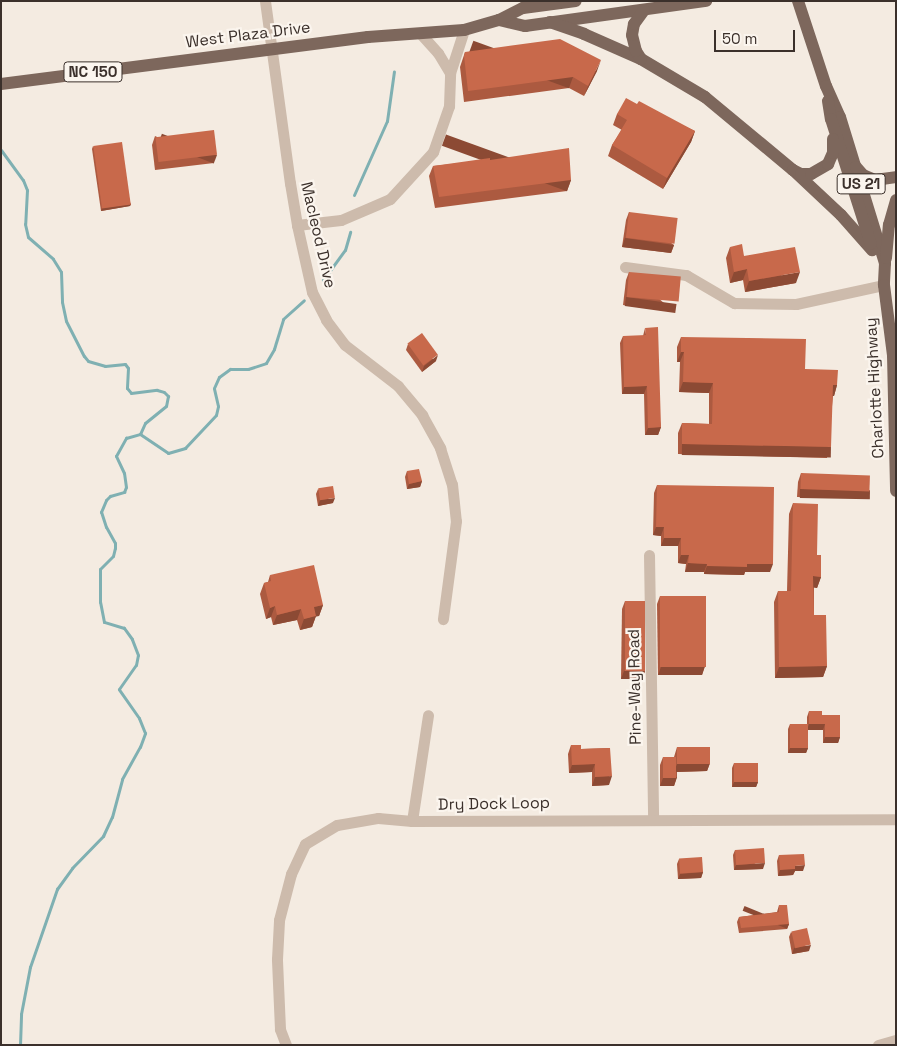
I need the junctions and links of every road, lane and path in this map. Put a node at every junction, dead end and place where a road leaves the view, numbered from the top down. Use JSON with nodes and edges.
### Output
{"nodes":[{"id":1,"x":265,"y":1,"type":"edge"},
{"id":2,"x":576,"y":1,"type":"edge"},
{"id":3,"x":706,"y":1,"type":"edge"},
{"id":4,"x":798,"y":1,"type":"edge"},
{"id":5,"x":549,"y":3,"type":"edge"},
{"id":6,"x":644,"y":10,"type":"junction"},
{"id":7,"x":499,"y":20,"type":"junction"},
{"id":8,"x":550,"y":22,"type":"junction"},
{"id":9,"x":464,"y":30,"type":"junction"},
{"id":10,"x":420,"y":33,"type":"junction"},
{"id":11,"x":270,"y":49,"type":"junction"},
{"id":12,"x":641,"y":59,"type":"junction"},
{"id":13,"x":450,"y":73,"type":"junction"},
{"id":14,"x":1,"y":84,"type":"edge"},
{"id":15,"x":826,"y":86,"type":"junction"},
{"id":16,"x":831,"y":120,"type":"junction"},
{"id":17,"x":856,"y":166,"type":"junction"},
{"id":18,"x":793,"y":170,"type":"junction"},
{"id":19,"x":896,"y":177,"type":"edge"},
{"id":20,"x":896,"y":200,"type":"edge"},
{"id":21,"x":297,"y":225,"type":"junction"},
{"id":22,"x":872,"y":250,"type":"junction"},
{"id":23,"x":885,"y":263,"type":"junction"},
{"id":24,"x":625,"y":267,"type":"dead end"},
{"id":25,"x":884,"y":285,"type":"junction"},
{"id":26,"x":896,"y":491,"type":"edge"},
{"id":27,"x":649,"y":555,"type":"dead end"},
{"id":28,"x":443,"y":619,"type":"dead end"},
{"id":29,"x":428,"y":715,"type":"dead end"},
{"id":30,"x":653,"y":818,"type":"junction"},
{"id":31,"x":896,"y":819,"type":"edge"},
{"id":32,"x":412,"y":821,"type":"junction"},
{"id":33,"x":896,"y":1040,"type":"edge"},
{"id":34,"x":286,"y":1045,"type":"edge"},
{"id":35,"x":878,"y":1045,"type":"edge"}],
"edges":[{"from":1,"to":11,"type":"street","name":"Macleod Drive"},
{"from":2,"to":5,"type":"main road","name":"West Plaza Drive","number":"NC 150"},
{"from":3,"to":6,"type":"main road","name":"West Plaza Drive","number":"NC 150"},
{"from":4,"to":15,"type":"main road","name":"Charlotte Highway","number":"US 21"},
{"from":5,"to":7,"type":"main road","name":"West Plaza Drive","number":"NC 150"},
{"from":6,"to":8,"type":"main road","name":"West Plaza Drive","number":"NC 150"},
{"from":6,"to":12,"type":"main road"},
{"from":7,"to":8,"type":"main road","name":"West Plaza Drive","number":"NC 150"},
{"from":7,"to":9,"type":"main road","name":"West Plaza Drive","number":"NC 150"},
{"from":8,"to":12,"type":"main road"},
{"from":9,"to":10,"type":"main road","name":"West Plaza Drive","number":"NC 150"},
{"from":9,"to":13,"type":"street"},
{"from":10,"to":11,"type":"main road","name":"West Plaza Drive","number":"NC 150"},
{"from":10,"to":13,"type":"street"},
{"from":11,"to":14,"type":"main road","name":"West Plaza Drive","number":"NC 150"},
{"from":11,"to":21,"type":"street","name":"Macleod Drive"},
{"from":12,"to":18,"type":"main road"},
{"from":13,"to":21,"type":"street"},
{"from":15,"to":16,"type":"main road","name":"Charlotte Highway","number":"US 21"},
{"from":15,"to":17,"type":"main road","name":"Charlotte Highway","number":"US 21"},
{"from":16,"to":18,"type":"main road"},
{"from":16,"to":22,"type":"main road","name":"Charlotte Highway","number":"US 21"},
{"from":17,"to":19,"type":"main road"},
{"from":17,"to":23,"type":"main road","name":"Charlotte Highway","number":"US 21"},
{"from":18,"to":22,"type":"main road"},
{"from":20,"to":23,"type":"main road"},
{"from":21,"to":28,"type":"street","name":"Macleod Drive"},
{"from":22,"to":25,"type":"main road","name":"Charlotte Highway","number":"US 21"},
{"from":23,"to":25,"type":"main road","name":"Charlotte Highway","number":"US 21"},
{"from":24,"to":25,"type":"street"},
{"from":25,"to":26,"type":"main road","name":"Charlotte Highway","number":"US 21"},
{"from":27,"to":30,"type":"street","name":"Pine-Way Road"},
{"from":29,"to":32,"type":"street"},
{"from":30,"to":31,"type":"street","name":"Dry Dock Loop"},
{"from":30,"to":32,"type":"street","name":"Dry Dock Loop"},
{"from":32,"to":34,"type":"street","name":"Dry Dock Loop"},
{"from":33,"to":35,"type":"street"}]}
